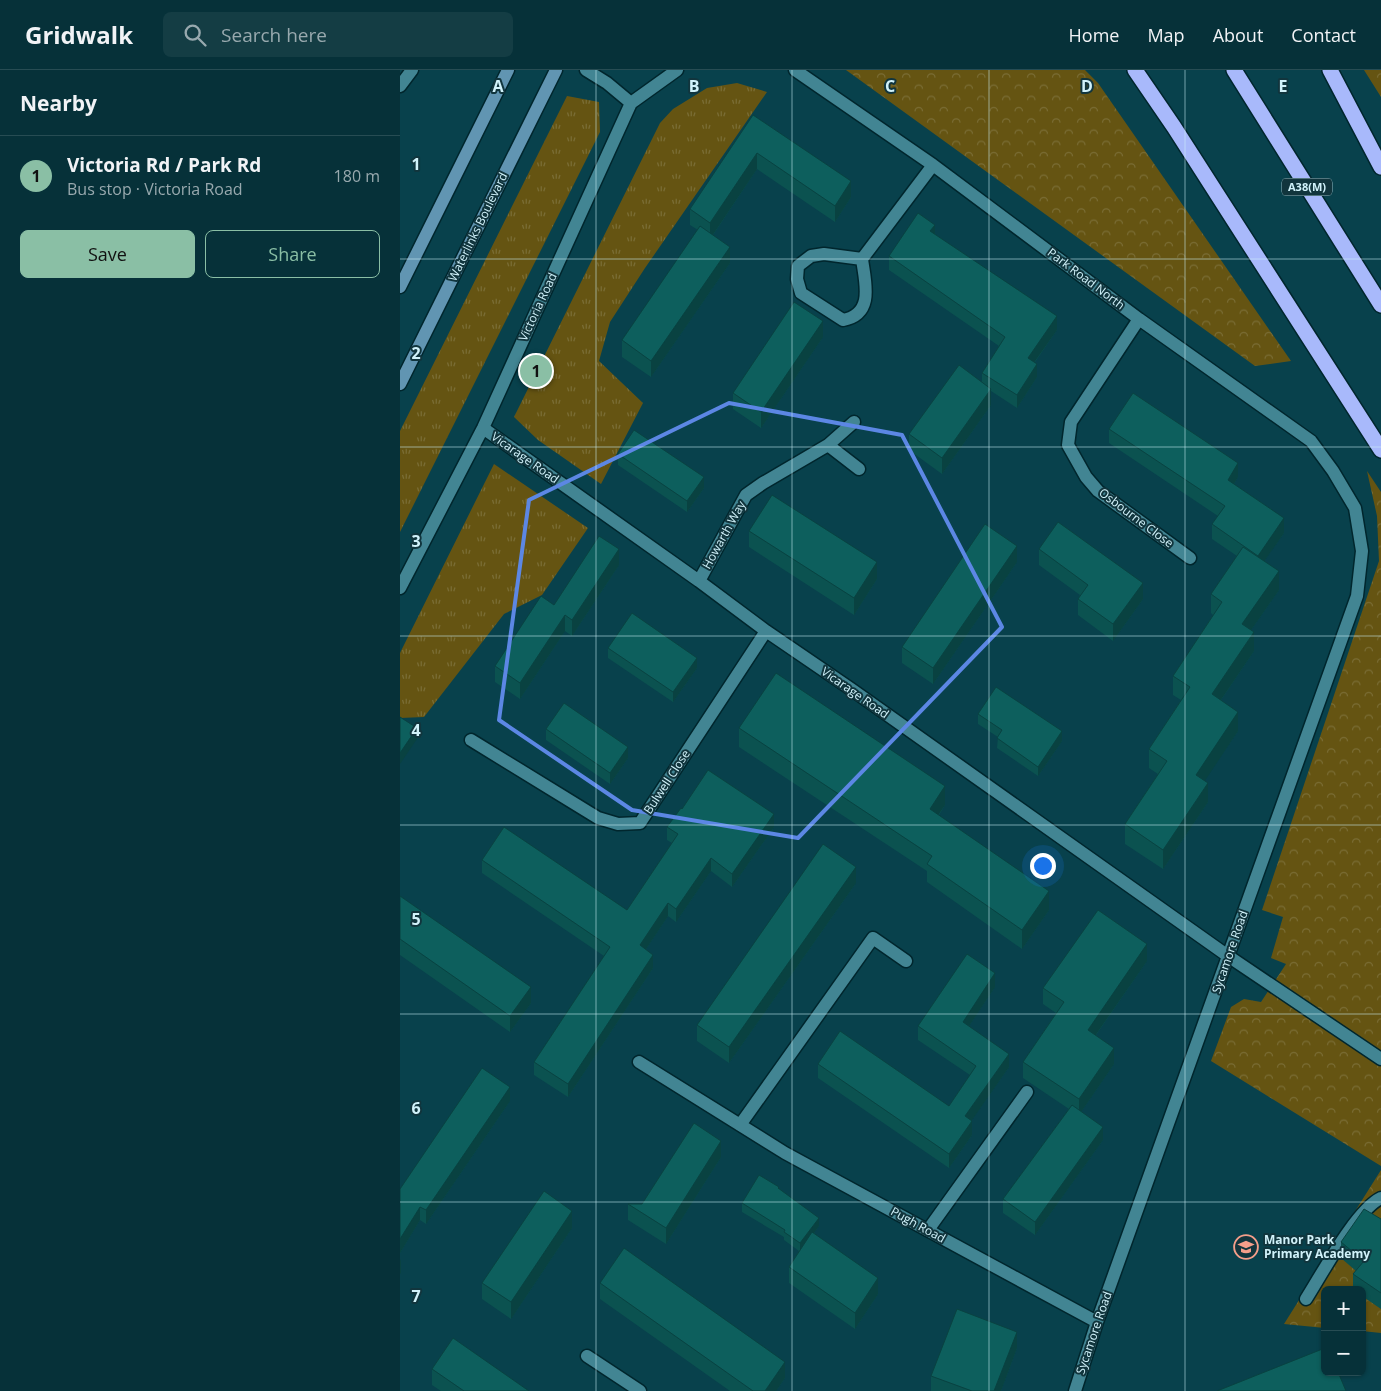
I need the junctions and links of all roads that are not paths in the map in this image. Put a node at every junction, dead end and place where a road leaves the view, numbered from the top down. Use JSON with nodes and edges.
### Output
{"nodes":[{"id":1,"x":412,"y":70,"type":"edge"},
{"id":2,"x":508,"y":70,"type":"edge"},
{"id":3,"x":556,"y":70,"type":"edge"},
{"id":4,"x":586,"y":70,"type":"edge"},
{"id":5,"x":677,"y":70,"type":"edge"},
{"id":6,"x":795,"y":70,"type":"edge"},
{"id":7,"x":1135,"y":70,"type":"edge"},
{"id":8,"x":1234,"y":70,"type":"edge"},
{"id":9,"x":1330,"y":70,"type":"edge"},
{"id":10,"x":400,"y":86,"type":"edge"},
{"id":11,"x":631,"y":103,"type":"junction"},
{"id":12,"x":933,"y":165,"type":"junction"},
{"id":13,"x":1381,"y":167,"type":"edge"},
{"id":14,"x":862,"y":258,"type":"junction"},
{"id":15,"x":400,"y":287,"type":"edge"},
{"id":16,"x":1381,"y":305,"type":"edge"},
{"id":17,"x":1139,"y":319,"type":"junction"},
{"id":18,"x":400,"y":384,"type":"edge"},
{"id":19,"x":854,"y":422,"type":"dead end"},
{"id":20,"x":483,"y":428,"type":"junction"},
{"id":21,"x":828,"y":445,"type":"junction"},
{"id":22,"x":1381,"y":450,"type":"edge"},
{"id":23,"x":859,"y":469,"type":"dead end"},
{"id":24,"x":1355,"y":508,"type":"joint"},
{"id":25,"x":1190,"y":558,"type":"dead end"},
{"id":26,"x":699,"y":581,"type":"junction"},
{"id":27,"x":400,"y":588,"type":"edge"},
{"id":28,"x":766,"y":631,"type":"junction"},
{"id":29,"x":471,"y":740,"type":"dead end"},
{"id":30,"x":1228,"y":956,"type":"junction"},
{"id":31,"x":906,"y":961,"type":"dead end"},
{"id":32,"x":1381,"y":1059,"type":"edge"},
{"id":33,"x":639,"y":1062,"type":"dead end"},
{"id":34,"x":1027,"y":1092,"type":"dead end"},
{"id":35,"x":740,"y":1125,"type":"junction"},
{"id":36,"x":1381,"y":1198,"type":"edge"},
{"id":37,"x":928,"y":1230,"type":"junction"},
{"id":38,"x":1306,"y":1299,"type":"dead end"},
{"id":39,"x":1097,"y":1322,"type":"junction"},
{"id":40,"x":587,"y":1356,"type":"dead end"},
{"id":41,"x":640,"y":1391,"type":"edge"},
{"id":42,"x":1075,"y":1391,"type":"edge"}],
"edges":[{"from":1,"to":10,"type":"street"},
{"from":2,"to":15,"type":"main road"},
{"from":3,"to":18,"type":"main road","name":"Waterlinks Boulevard"},
{"from":4,"to":11,"type":"street"},
{"from":5,"to":11,"type":"street","name":"Victoria Road"},
{"from":6,"to":12,"type":"street","name":"Park Road North"},
{"from":7,"to":22,"type":"highway"},
{"from":8,"to":16,"type":"highway","number":"A38(M)"},
{"from":9,"to":13,"type":"highway"},
{"from":11,"to":20,"type":"street","name":"Victoria Road"},
{"from":12,"to":14,"type":"street"},
{"from":12,"to":17,"type":"street","name":"Park Road North"},
{"from":14,"to":14,"type":"street"},
{"from":17,"to":24,"type":"street","name":"Park Road North"},
{"from":17,"to":25,"type":"street","name":"Osbourne Close"},
{"from":19,"to":21,"type":"street","name":"Howarth Way"},
{"from":20,"to":26,"type":"street","name":"Vicarage Road"},
{"from":20,"to":27,"type":"street","name":"Victoria Road"},
{"from":21,"to":23,"type":"street"},
{"from":21,"to":26,"type":"street","name":"Howarth Way"},
{"from":24,"to":30,"type":"street","name":"Sycamore Road"},
{"from":26,"to":28,"type":"street","name":"Vicarage Road"},
{"from":28,"to":29,"type":"street","name":"Bulwell Close"},
{"from":28,"to":30,"type":"street","name":"Vicarage Road"},
{"from":30,"to":32,"type":"street","name":"Vicarage Road"},
{"from":30,"to":39,"type":"street","name":"Sycamore Road"},
{"from":31,"to":35,"type":"street"},
{"from":33,"to":35,"type":"street","name":"Pugh Road"},
{"from":34,"to":37,"type":"street"},
{"from":35,"to":37,"type":"street","name":"Pugh Road"},
{"from":36,"to":38,"type":"street"},
{"from":37,"to":39,"type":"street","name":"Pugh Road"},
{"from":39,"to":42,"type":"street","name":"Sycamore Road"},
{"from":40,"to":41,"type":"street"}]}
